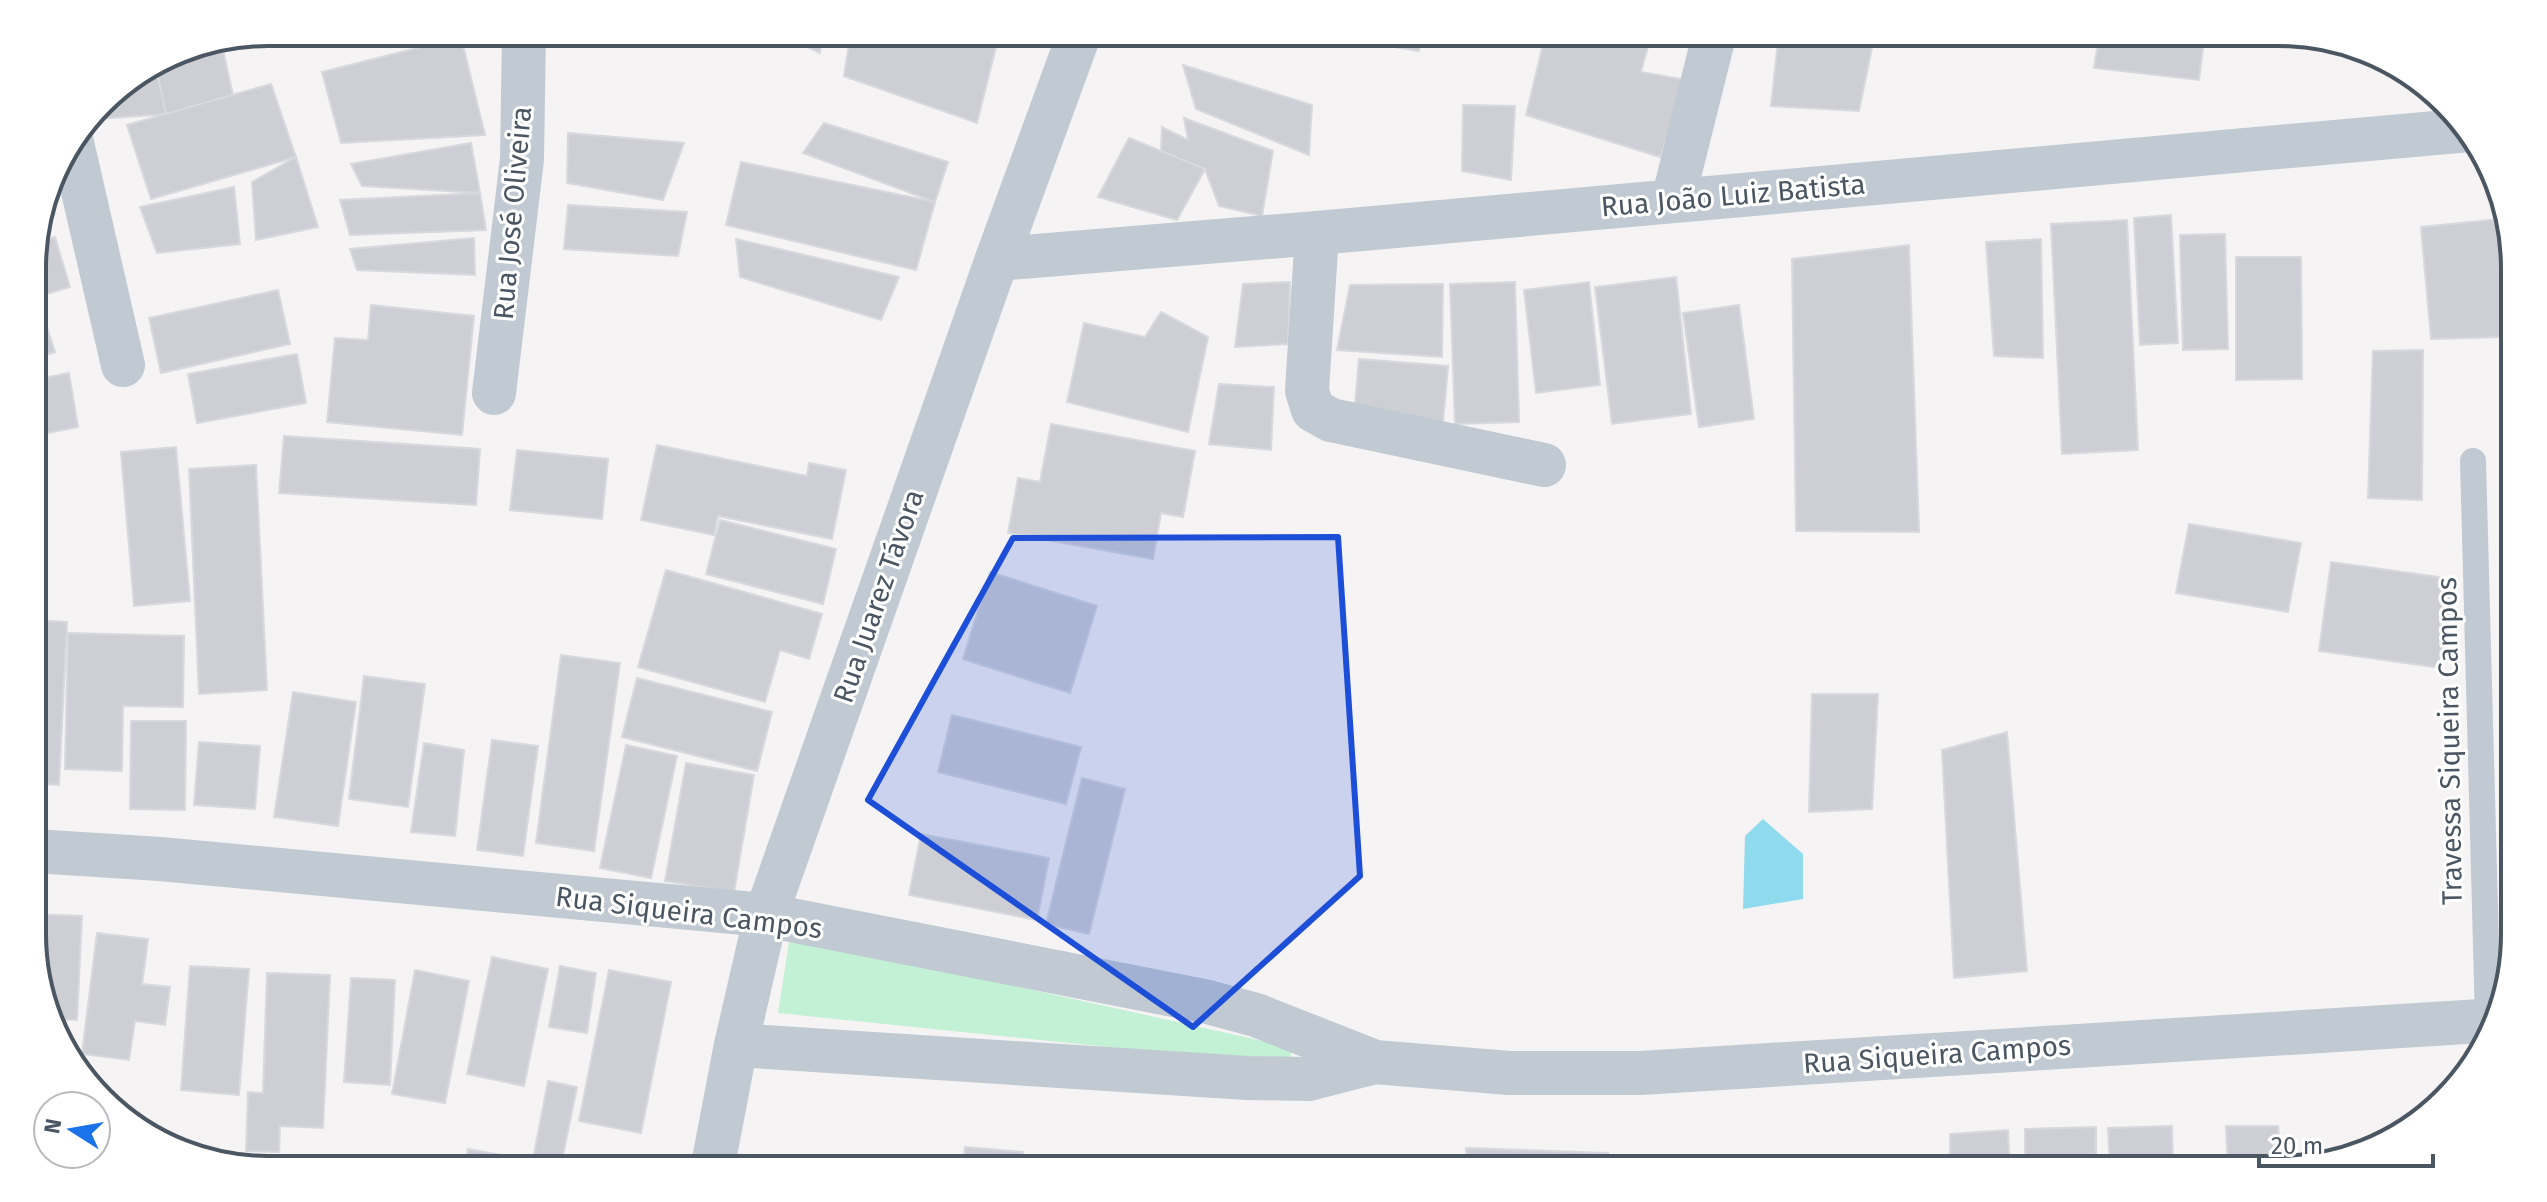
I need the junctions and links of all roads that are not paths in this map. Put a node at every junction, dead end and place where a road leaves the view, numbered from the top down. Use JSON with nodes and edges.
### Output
{"nodes":[{"id":1,"x":524,"y":46,"type":"edge"},
{"id":2,"x":1075,"y":46,"type":"edge"},
{"id":3,"x":1712,"y":46,"type":"edge"},
{"id":4,"x":2454,"y":131,"type":"edge"},
{"id":5,"x":75,"y":158,"type":"edge"},
{"id":6,"x":1673,"y":200,"type":"junction"},
{"id":7,"x":1317,"y":233,"type":"junction"},
{"id":8,"x":997,"y":259,"type":"junction"},
{"id":9,"x":123,"y":365,"type":"dead end"},
{"id":10,"x":494,"y":393,"type":"dead end"},
{"id":11,"x":2473,"y":461,"type":"dead end"},
{"id":12,"x":1544,"y":465,"type":"dead end"},
{"id":13,"x":46,"y":852,"type":"edge"},
{"id":14,"x":766,"y":915,"type":"junction"},
{"id":15,"x":2492,"y":994,"type":"edge"},
{"id":16,"x":2483,"y":1021,"type":"edge"},
{"id":17,"x":736,"y":1045,"type":"junction"},
{"id":18,"x":1375,"y":1062,"type":"junction"},
{"id":19,"x":715,"y":1156,"type":"edge"}],
"edges":[{"from":1,"to":10,"type":"street","name":"Rua José Oliveira"},
{"from":2,"to":8,"type":"street","name":"Rua Juarez Távora"},
{"from":3,"to":6,"type":"street"},
{"from":4,"to":6,"type":"street","name":"Rua João Luiz Batista"},
{"from":5,"to":9,"type":"street"},
{"from":6,"to":7,"type":"street","name":"Rua João Luiz Batista"},
{"from":7,"to":8,"type":"street","name":"Rua João Luiz Batista"},
{"from":7,"to":12,"type":"street"},
{"from":8,"to":14,"type":"street","name":"Rua Juarez Távora"},
{"from":11,"to":15,"type":"lane","name":"Travessa Siqueira Campos"},
{"from":13,"to":14,"type":"street","name":"Rua Siqueira Campos"},
{"from":14,"to":17,"type":"street","name":"Rua Juarez Távora"},
{"from":14,"to":18,"type":"street","name":"Rua Siqueira Campos"},
{"from":16,"to":18,"type":"street","name":"Rua Siqueira Campos"},
{"from":17,"to":18,"type":"street","name":"Rua Siqueira Campos"},
{"from":17,"to":19,"type":"street","name":"Rua Juarez Távora"}]}
